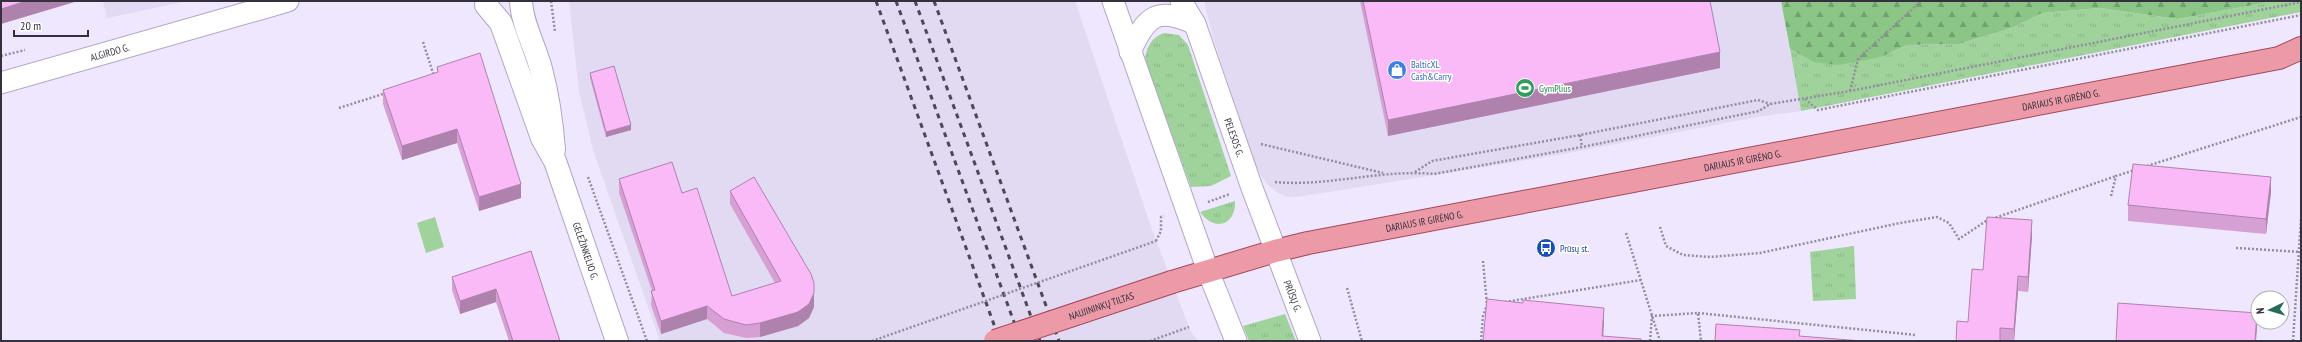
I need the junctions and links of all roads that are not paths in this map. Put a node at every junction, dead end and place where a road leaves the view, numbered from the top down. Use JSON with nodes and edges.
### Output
{"nodes":[{"id":1,"x":288,"y":1,"type":"edge"},
{"id":2,"x":521,"y":1,"type":"edge"},
{"id":3,"x":1112,"y":1,"type":"edge"},
{"id":4,"x":1181,"y":1,"type":"edge"},
{"id":5,"x":489,"y":2,"type":"edge"},
{"id":6,"x":1195,"y":24,"type":"junction"},
{"id":7,"x":2301,"y":48,"type":"edge"},
{"id":8,"x":1130,"y":52,"type":"junction"},
{"id":9,"x":2278,"y":58,"type":"junction"},
{"id":10,"x":2301,"y":59,"type":"edge"},
{"id":11,"x":1,"y":83,"type":"edge"},
{"id":12,"x":555,"y":161,"type":"junction"},
{"id":13,"x":1275,"y":250,"type":"junction"},
{"id":14,"x":1208,"y":271,"type":"junction"},
{"id":15,"x":617,"y":341,"type":"edge"},
{"id":16,"x":995,"y":341,"type":"edge"},
{"id":17,"x":1236,"y":341,"type":"edge"},
{"id":18,"x":1310,"y":341,"type":"edge"}],
"edges":[{"from":1,"to":11,"type":"street","name":"ALGIRDO G."},
{"from":2,"to":12,"type":"main road","name":"GELEŽINKELIO G."},
{"from":3,"to":8,"type":"street"},
{"from":4,"to":6,"type":"street","name":"PELESOS G."},
{"from":5,"to":12,"type":"main road","name":"GELEŽINKELIO G."},
{"from":6,"to":8,"type":"street"},
{"from":6,"to":13,"type":"street","name":"PELESOS G."},
{"from":7,"to":9,"type":"main road","name":"DARIAUS IR GIRĖNO G."},
{"from":8,"to":14,"type":"street"},
{"from":9,"to":10,"type":"main road","name":"DARIAUS IR GIRĖNO G."},
{"from":9,"to":13,"type":"main road","name":"DARIAUS IR GIRĖNO G."},
{"from":12,"to":15,"type":"main road","name":"GELEŽINKELIO G."},
{"from":13,"to":14,"type":"main road","name":"DARIAUS IR GIRĖNO G."},
{"from":13,"to":18,"type":"street","name":"PRŪSŲ G."},
{"from":14,"to":16,"type":"main road","name":"NAUJININKŲ TILTAS","bridge":true},
{"from":14,"to":17,"type":"street"}]}
